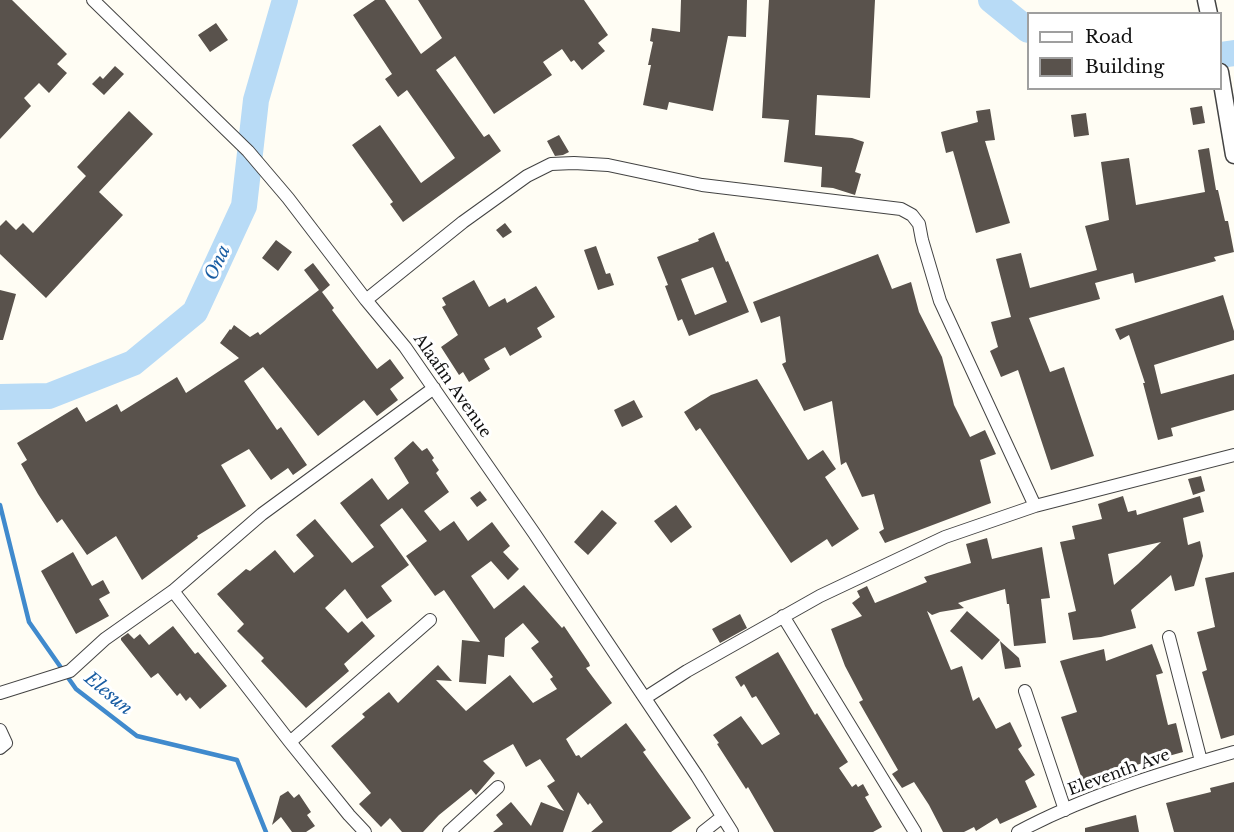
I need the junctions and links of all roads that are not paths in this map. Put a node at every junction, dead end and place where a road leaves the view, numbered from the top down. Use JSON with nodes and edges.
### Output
{"nodes":[{"id":1,"x":93,"y":0,"type":"edge"},
{"id":2,"x":1222,"y":78,"type":"edge"},
{"id":3,"x":1234,"y":155,"type":"edge"},
{"id":4,"x":366,"y":300,"type":"junction"},
{"id":5,"x":434,"y":388,"type":"junction"},
{"id":6,"x":1234,"y":455,"type":"edge"},
{"id":7,"x":1035,"y":506,"type":"junction"},
{"id":8,"x":173,"y":591,"type":"junction"},
{"id":9,"x":783,"y":616,"type":"junction"},
{"id":10,"x":430,"y":620,"type":"dead end"},
{"id":11,"x":1169,"y":637,"type":"dead end"},
{"id":12,"x":1024,"y":691,"type":"dead end"},
{"id":13,"x":0,"y":693,"type":"edge"},
{"id":14,"x":645,"y":698,"type":"junction"},
{"id":15,"x":0,"y":730,"type":"edge"},
{"id":16,"x":290,"y":742,"type":"junction"},
{"id":17,"x":0,"y":748,"type":"edge"},
{"id":18,"x":1234,"y":752,"type":"edge"},
{"id":19,"x":1201,"y":761,"type":"junction"},
{"id":20,"x":498,"y":787,"type":"dead end"},
{"id":21,"x":1065,"y":810,"type":"junction"},
{"id":22,"x":722,"y":817,"type":"junction"},
{"id":23,"x":365,"y":832,"type":"edge"},
{"id":24,"x":448,"y":832,"type":"edge"},
{"id":25,"x":703,"y":832,"type":"edge"},
{"id":26,"x":732,"y":832,"type":"edge"},
{"id":27,"x":915,"y":832,"type":"edge"},
{"id":28,"x":1018,"y":832,"type":"edge"}],
"edges":[{"from":1,"to":4,"type":"street","name":"Alaafin Avenue"},
{"from":2,"to":3,"type":"street"},
{"from":4,"to":5,"type":"street","name":"Alaafin Avenue"},
{"from":4,"to":7,"type":"street"},
{"from":5,"to":8,"type":"street"},
{"from":5,"to":14,"type":"street","name":"Alaafin Avenue"},
{"from":6,"to":7,"type":"street"},
{"from":7,"to":9,"type":"street"},
{"from":8,"to":13,"type":"street"},
{"from":8,"to":16,"type":"street"},
{"from":9,"to":14,"type":"street"},
{"from":9,"to":27,"type":"street"},
{"from":10,"to":16,"type":"street"},
{"from":11,"to":19,"type":"street"},
{"from":12,"to":21,"type":"street"},
{"from":14,"to":22,"type":"street","name":"Alaafin Avenue"},
{"from":15,"to":17,"type":"street"},
{"from":16,"to":23,"type":"street"},
{"from":18,"to":19,"type":"street","name":"Eleventh Ave"},
{"from":19,"to":21,"type":"street","name":"Eleventh Ave"},
{"from":20,"to":24,"type":"street"},
{"from":21,"to":28,"type":"street","name":"Eleventh Ave"},
{"from":22,"to":25,"type":"street"},
{"from":22,"to":26,"type":"street","name":"Alaafin Avenue"}]}
